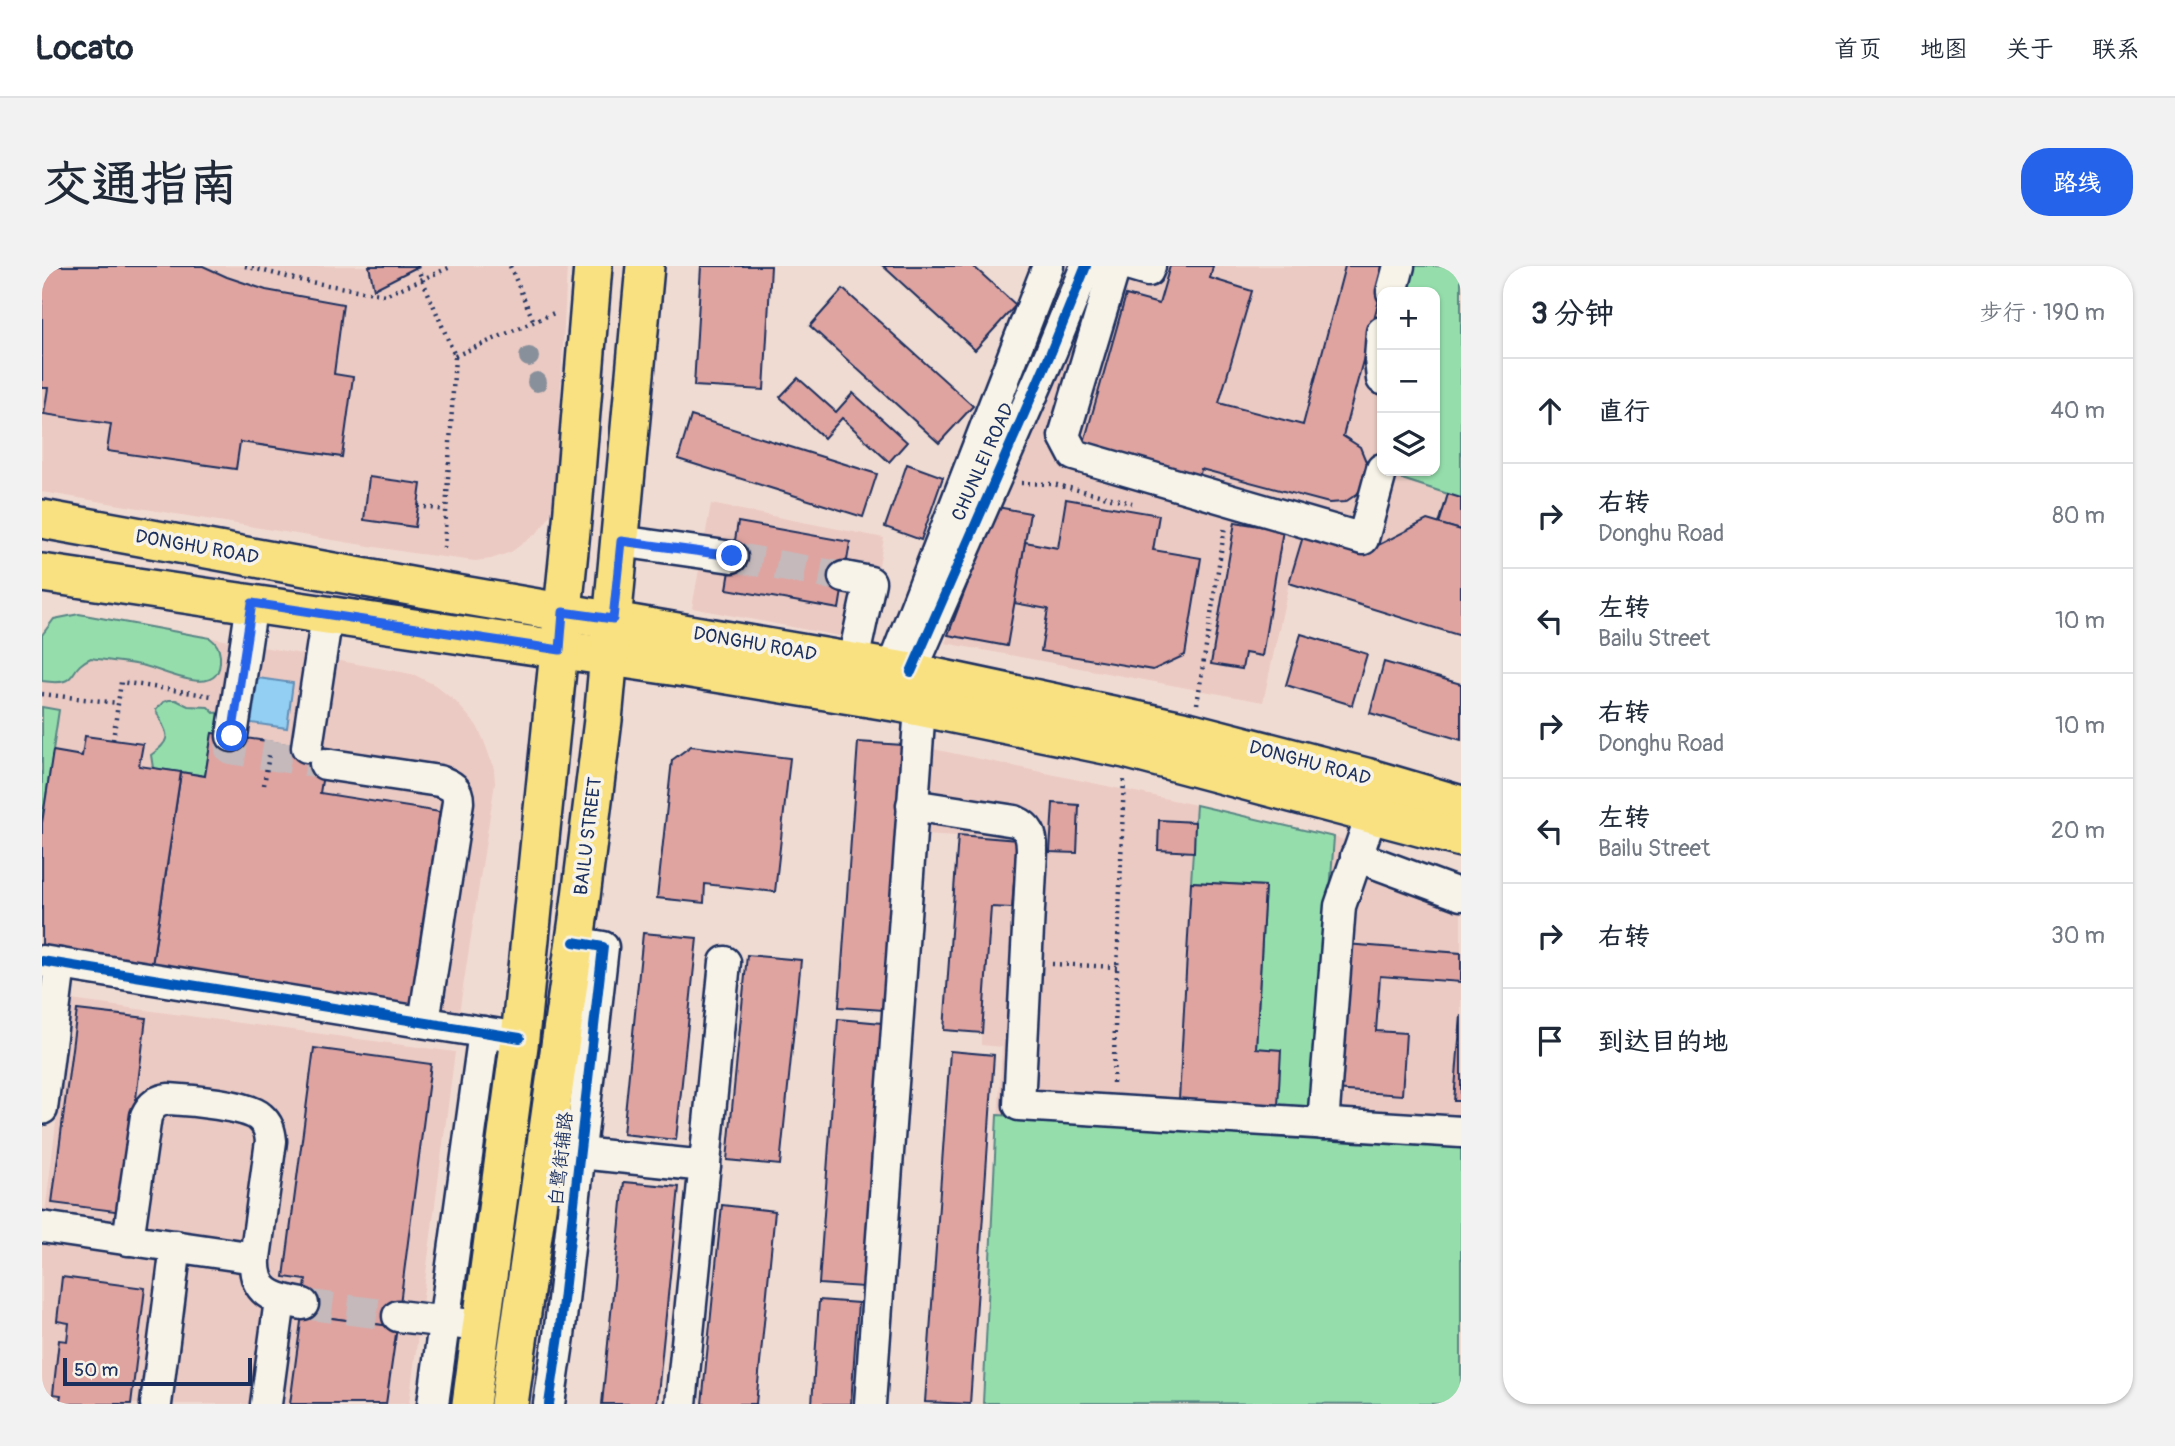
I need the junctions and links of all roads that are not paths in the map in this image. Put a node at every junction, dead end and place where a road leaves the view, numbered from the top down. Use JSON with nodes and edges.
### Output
{"nodes":[{"id":1,"x":593,"y":266,"type":"edge"},
{"id":2,"x":645,"y":266,"type":"edge"},
{"id":3,"x":1048,"y":266,"type":"edge"},
{"id":4,"x":1086,"y":266,"type":"edge"},
{"id":5,"x":1115,"y":266,"type":"edge"},
{"id":6,"x":1131,"y":266,"type":"edge"},
{"id":7,"x":1150,"y":266,"type":"edge"},
{"id":8,"x":1399,"y":266,"type":"edge"},
{"id":9,"x":1393,"y":287,"type":"edge"},
{"id":10,"x":1051,"y":352,"type":"junction"},
{"id":11,"x":1085,"y":364,"type":"junction"},
{"id":12,"x":1380,"y":476,"type":"edge"},
{"id":13,"x":42,"y":519,"type":"edge"},
{"id":14,"x":621,"y":541,"type":"junction"},
{"id":15,"x":732,"y":556,"type":"tunnel mouth"},
{"id":16,"x":42,"y":573,"type":"edge"},
{"id":17,"x":844,"y":577,"type":"tunnel mouth"},
{"id":18,"x":252,"y":603,"type":"junction"},
{"id":19,"x":563,"y":612,"type":"junction"},
{"id":20,"x":327,"y":615,"type":"junction"},
{"id":21,"x":613,"y":619,"type":"junction"},
{"id":22,"x":560,"y":650,"type":"junction"},
{"id":23,"x":609,"y":657,"type":"junction"},
{"id":24,"x":853,"y":661,"type":"junction"},
{"id":25,"x":902,"y":670,"type":"junction"},
{"id":26,"x":920,"y":707,"type":"junction"},
{"id":27,"x":232,"y":736,"type":"dead end"},
{"id":28,"x":912,"y":805,"type":"junction"},
{"id":29,"x":1461,"y":805,"type":"edge"},
{"id":30,"x":1372,"y":813,"type":"junction"},
{"id":31,"x":1461,"y":838,"type":"edge"},
{"id":32,"x":1356,"y":856,"type":"junction"},
{"id":33,"x":1461,"y":895,"type":"edge"},
{"id":34,"x":574,"y":942,"type":"junction"},
{"id":35,"x":51,"y":962,"type":"edge"},
{"id":36,"x":725,"y":962,"type":"dead end"},
{"id":37,"x":424,"y":1022,"type":"junction"},
{"id":38,"x":484,"y":1032,"type":"junction"},
{"id":39,"x":520,"y":1038,"type":"junction"},
{"id":40,"x":42,"y":1110,"type":"edge"},
{"id":41,"x":1323,"y":1124,"type":"junction"},
{"id":42,"x":1461,"y":1132,"type":"edge"},
{"id":43,"x":580,"y":1153,"type":"junction"},
{"id":44,"x":705,"y":1166,"type":"junction"},
{"id":45,"x":42,"y":1227,"type":"edge"},
{"id":46,"x":128,"y":1240,"type":"junction"},
{"id":47,"x":176,"y":1246,"type":"junction"},
{"id":48,"x":255,"y":1258,"type":"junction"},
{"id":49,"x":398,"y":1316,"type":"tunnel mouth"},
{"id":50,"x":444,"y":1322,"type":"junction"},
{"id":51,"x":481,"y":1327,"type":"junction"},
{"id":52,"x":519,"y":1331,"type":"junction"},
{"id":53,"x":156,"y":1404,"type":"edge"},
{"id":54,"x":266,"y":1404,"type":"edge"},
{"id":55,"x":433,"y":1404,"type":"edge"},
{"id":56,"x":471,"y":1404,"type":"edge"},
{"id":57,"x":509,"y":1404,"type":"edge"},
{"id":58,"x":549,"y":1404,"type":"edge"},
{"id":59,"x":681,"y":1404,"type":"edge"},
{"id":60,"x":870,"y":1404,"type":"edge"}],
"edges":[{"from":1,"to":19,"type":"main road"},
{"from":2,"to":14,"type":"main road","name":"BAILU STREET"},
{"from":3,"to":25,"type":"street","name":"CHUNLEI ROAD"},
{"from":4,"to":10,"type":"street","name":"CHUNLEI ROAD"},
{"from":5,"to":11,"type":"street"},
{"from":6,"to":7,"type":"street"},
{"from":8,"to":9,"type":"street"},
{"from":10,"to":11,"type":"street"},
{"from":10,"to":25,"type":"street","name":"CHUNLEI ROAD"},
{"from":11,"to":12,"type":"street"},
{"from":13,"to":19,"type":"main road","name":"DONGHU ROAD"},
{"from":14,"to":15,"type":"street"},
{"from":14,"to":21,"type":"main road","name":"BAILU STREET"},
{"from":16,"to":18,"type":"main road","name":"DONGHU ROAD"},
{"from":17,"to":24,"type":"street"},
{"from":18,"to":20,"type":"main road","name":"DONGHU ROAD"},
{"from":18,"to":27,"type":"street"},
{"from":19,"to":21,"type":"main road","name":"DONGHU ROAD"},
{"from":19,"to":22,"type":"main road"},
{"from":20,"to":22,"type":"main road","name":"DONGHU ROAD"},
{"from":20,"to":37,"type":"street"},
{"from":21,"to":23,"type":"main road","name":"BAILU STREET"},
{"from":21,"to":24,"type":"main road","name":"DONGHU ROAD"},
{"from":22,"to":23,"type":"main road","name":"DONGHU ROAD"},
{"from":22,"to":39,"type":"main road"},
{"from":23,"to":26,"type":"main road","name":"DONGHU ROAD"},
{"from":23,"to":34,"type":"main road","name":"BAILU STREET"},
{"from":24,"to":25,"type":"main road","name":"DONGHU ROAD"},
{"from":25,"to":29,"type":"main road","name":"DONGHU ROAD"},
{"from":26,"to":28,"type":"street"},
{"from":26,"to":30,"type":"main road","name":"DONGHU ROAD"},
{"from":28,"to":41,"type":"street"},
{"from":28,"to":60,"type":"street"},
{"from":30,"to":31,"type":"main road","name":"DONGHU ROAD"},
{"from":30,"to":32,"type":"street"},
{"from":32,"to":33,"type":"street"},
{"from":32,"to":41,"type":"street"},
{"from":34,"to":43,"type":"street","name":"白鹭街辅路"},
{"from":34,"to":52,"type":"main road","name":"BAILU STREET"},
{"from":35,"to":37,"type":"street"},
{"from":35,"to":40,"type":"street"},
{"from":36,"to":44,"type":"street"},
{"from":37,"to":38,"type":"street"},
{"from":38,"to":39,"type":"street"},
{"from":38,"to":50,"type":"street"},
{"from":39,"to":51,"type":"main road"},
{"from":41,"to":42,"type":"street"},
{"from":43,"to":44,"type":"street"},
{"from":43,"to":58,"type":"street","name":"白鹭街辅路"},
{"from":44,"to":59,"type":"street"},
{"from":45,"to":46,"type":"street"},
{"from":46,"to":47,"type":"street"},
{"from":46,"to":48,"type":"street"},
{"from":47,"to":48,"type":"street"},
{"from":47,"to":53,"type":"street"},
{"from":48,"to":54,"type":"street"},
{"from":49,"to":50,"type":"street"},
{"from":50,"to":51,"type":"street"},
{"from":50,"to":55,"type":"street"},
{"from":51,"to":52,"type":"street"},
{"from":51,"to":56,"type":"main road"},
{"from":52,"to":57,"type":"main road","name":"BAILU STREET"}]}
